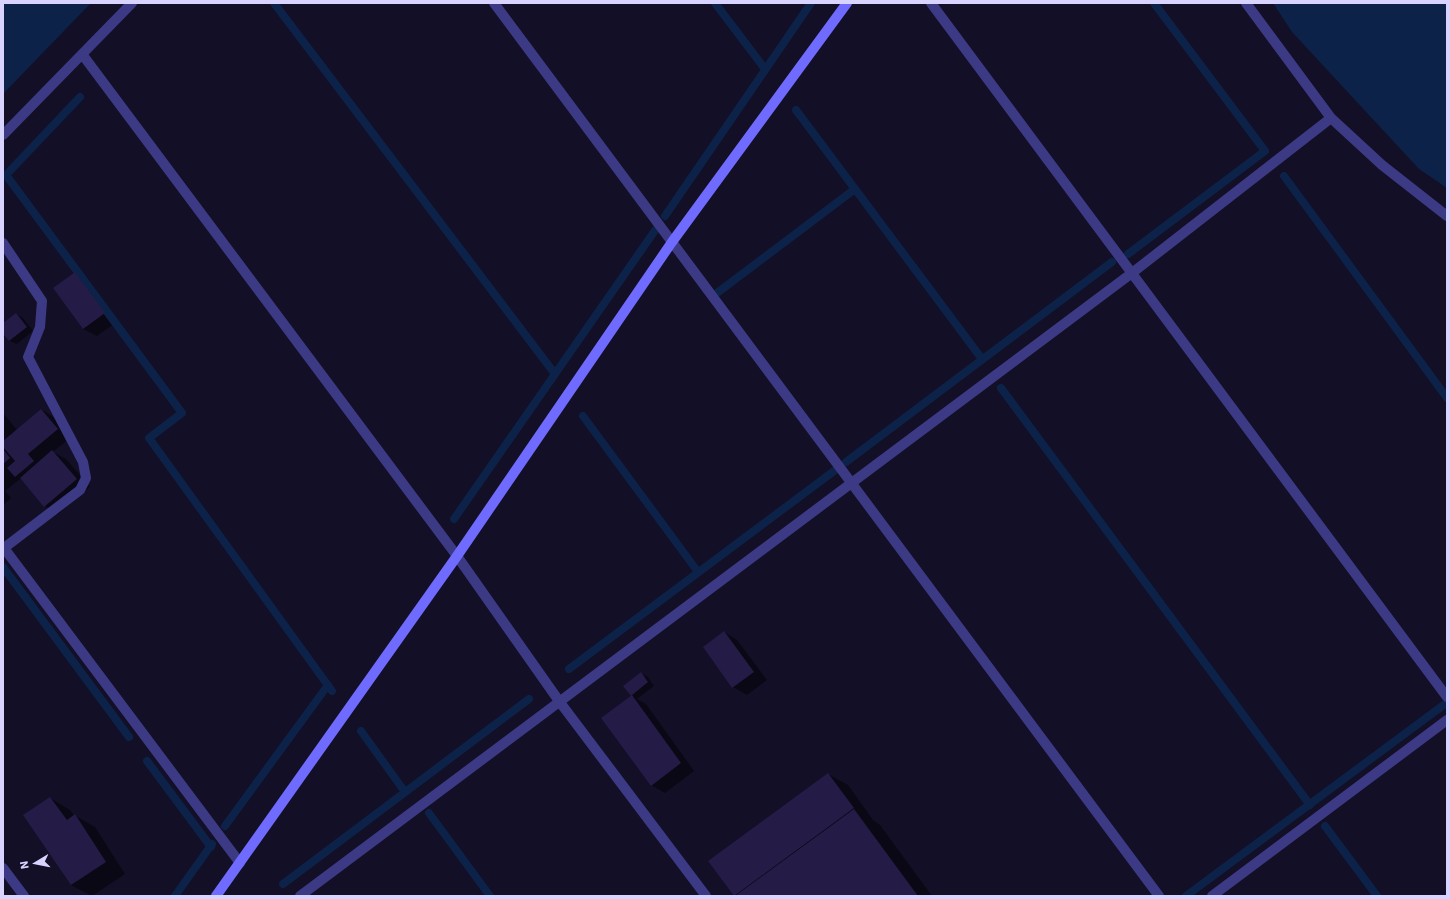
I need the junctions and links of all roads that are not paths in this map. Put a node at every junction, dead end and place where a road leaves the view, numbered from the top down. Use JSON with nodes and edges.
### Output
{"nodes":[{"id":1,"x":132,"y":3,"type":"edge"},
{"id":2,"x":494,"y":3,"type":"edge"},
{"id":3,"x":847,"y":3,"type":"edge"},
{"id":4,"x":931,"y":3,"type":"edge"},
{"id":5,"x":1246,"y":3,"type":"edge"},
{"id":6,"x":82,"y":54,"type":"junction"},
{"id":7,"x":1330,"y":118,"type":"junction"},
{"id":8,"x":3,"y":135,"type":"edge"},
{"id":9,"x":1447,"y":216,"type":"edge"},
{"id":10,"x":672,"y":242,"type":"junction"},
{"id":11,"x":3,"y":243,"type":"edge"},
{"id":12,"x":1132,"y":273,"type":"junction"},
{"id":13,"x":851,"y":484,"type":"junction"},
{"id":14,"x":456,"y":556,"type":"junction"},
{"id":15,"x":1447,"y":697,"type":"edge"},
{"id":16,"x":559,"y":701,"type":"junction"},
{"id":17,"x":1447,"y":720,"type":"edge"},
{"id":18,"x":240,"y":863,"type":"junction"},
{"id":19,"x":3,"y":868,"type":"edge"},
{"id":20,"x":24,"y":896,"type":"edge"},
{"id":21,"x":216,"y":896,"type":"edge"},
{"id":22,"x":300,"y":896,"type":"edge"},
{"id":23,"x":706,"y":896,"type":"edge"},
{"id":24,"x":1159,"y":896,"type":"edge"},
{"id":25,"x":1212,"y":896,"type":"edge"}],
"edges":[{"from":1,"to":6,"type":"street"},
{"from":2,"to":10,"type":"street"},
{"from":3,"to":10,"type":"street"},
{"from":4,"to":12,"type":"street"},
{"from":5,"to":7,"type":"street"},
{"from":6,"to":8,"type":"street"},
{"from":6,"to":14,"type":"street"},
{"from":7,"to":9,"type":"street"},
{"from":7,"to":12,"type":"street"},
{"from":10,"to":13,"type":"street"},
{"from":10,"to":14,"type":"street"},
{"from":11,"to":18,"type":"street"},
{"from":12,"to":13,"type":"street"},
{"from":12,"to":15,"type":"street"},
{"from":13,"to":16,"type":"street"},
{"from":13,"to":24,"type":"street"},
{"from":14,"to":16,"type":"street"},
{"from":14,"to":18,"type":"street"},
{"from":16,"to":22,"type":"street"},
{"from":16,"to":23,"type":"street"},
{"from":17,"to":25,"type":"street"},
{"from":18,"to":21,"type":"street"},
{"from":19,"to":20,"type":"street"}]}
